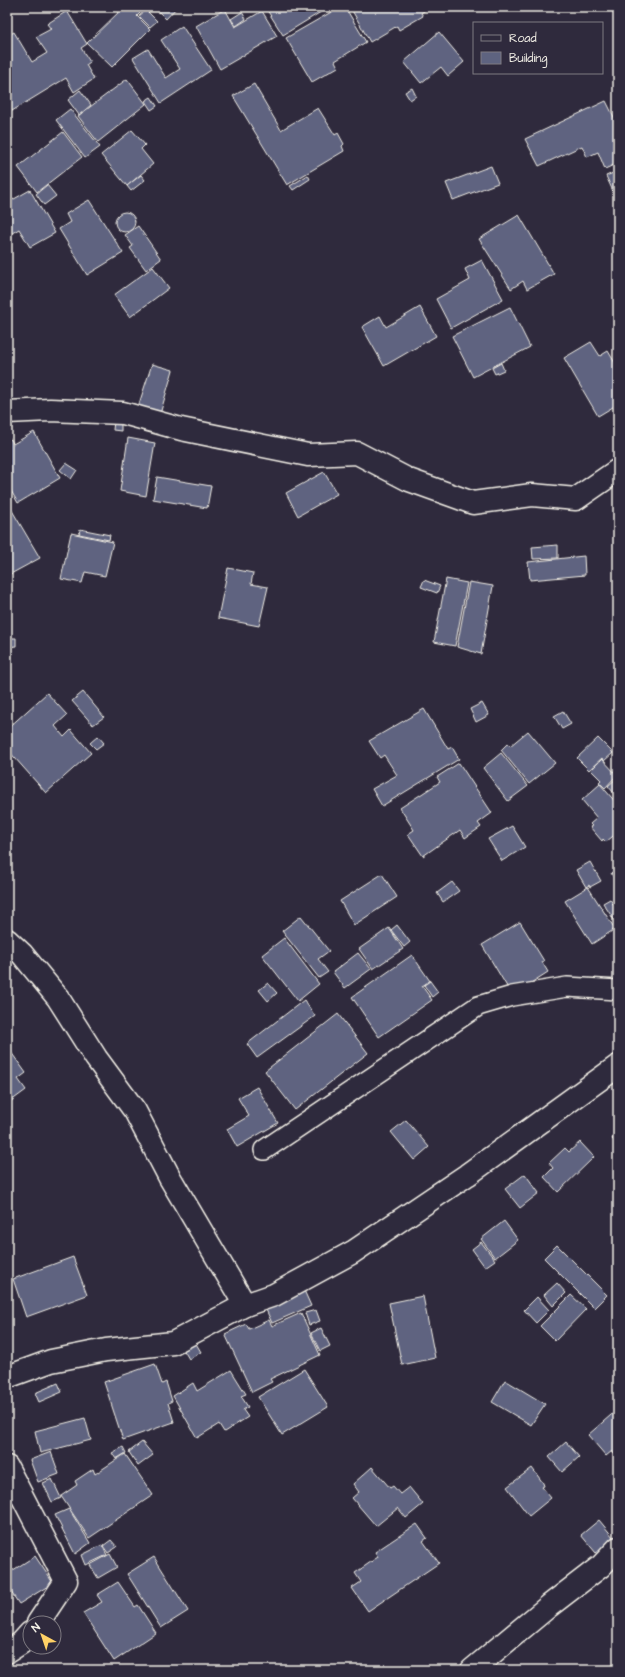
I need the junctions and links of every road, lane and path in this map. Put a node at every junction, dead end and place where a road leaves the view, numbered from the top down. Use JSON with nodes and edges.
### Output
{"nodes":[{"id":1,"x":7,"y":412,"type":"edge"},
{"id":2,"x":618,"y":470,"type":"edge"},
{"id":3,"x":7,"y":940,"type":"edge"},
{"id":4,"x":618,"y":990,"type":"edge"},
{"id":5,"x":618,"y":1066,"type":"edge"},
{"id":6,"x":264,"y":1150,"type":"dead end"},
{"id":7,"x":245,"y":1305,"type":"junction"},
{"id":8,"x":7,"y":1377,"type":"edge"},
{"id":9,"x":7,"y":1467,"type":"edge"},
{"id":10,"x":618,"y":1548,"type":"edge"},
{"id":11,"x":43,"y":1615,"type":"edge"},
{"id":12,"x":22,"y":1642,"type":"edge"},
{"id":13,"x":7,"y":1652,"type":"edge"},
{"id":14,"x":472,"y":1670,"type":"edge"}],
"edges":[{"from":1,"to":2,"type":"street"},
{"from":3,"to":7,"type":"street"},
{"from":4,"to":6,"type":"lane"},
{"from":5,"to":7,"type":"street"},
{"from":7,"to":8,"type":"street"},
{"from":9,"to":11,"type":"street"},
{"from":10,"to":14,"type":"street"},
{"from":12,"to":13,"type":"street"}]}
